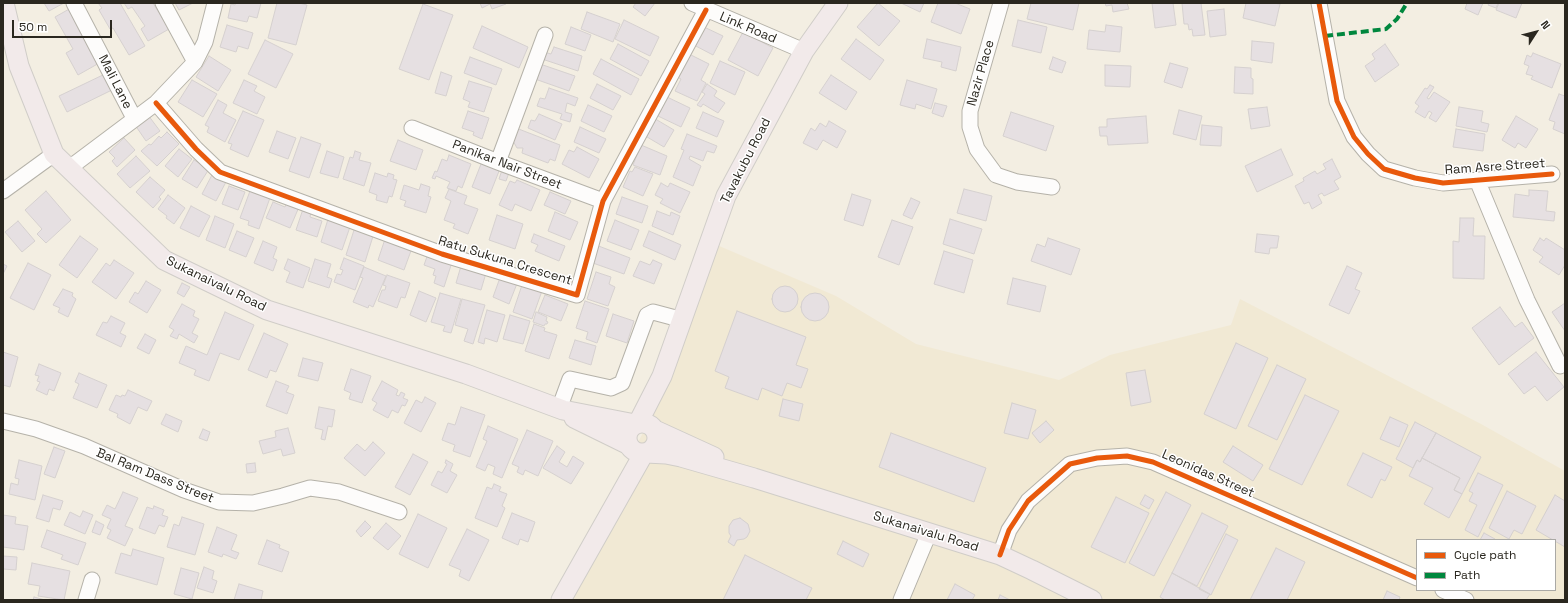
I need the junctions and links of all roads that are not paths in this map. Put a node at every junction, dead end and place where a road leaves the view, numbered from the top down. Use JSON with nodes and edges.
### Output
{"nodes":[{"id":1,"x":4,"y":3,"type":"edge"},
{"id":2,"x":74,"y":3,"type":"edge"},
{"id":3,"x":163,"y":3,"type":"edge"},
{"id":4,"x":215,"y":3,"type":"edge"},
{"id":5,"x":692,"y":3,"type":"edge"},
{"id":6,"x":838,"y":3,"type":"edge"},
{"id":7,"x":1001,"y":3,"type":"edge"},
{"id":8,"x":1319,"y":3,"type":"edge"},
{"id":9,"x":706,"y":10,"type":"junction"},
{"id":10,"x":545,"y":35,"type":"dead end"},
{"id":11,"x":804,"y":51,"type":"junction"},
{"id":12,"x":194,"y":62,"type":"junction"},
{"id":13,"x":156,"y":104,"type":"junction"},
{"id":14,"x":134,"y":118,"type":"junction"},
{"id":15,"x":412,"y":128,"type":"dead end"},
{"id":16,"x":54,"y":154,"type":"junction"},
{"id":17,"x":498,"y":162,"type":"junction"},
{"id":18,"x":68,"y":168,"type":"junction"},
{"id":19,"x":1552,"y":174,"type":"dead end"},
{"id":20,"x":1477,"y":180,"type":"junction"},
{"id":21,"x":1052,"y":187,"type":"dead end"},
{"id":22,"x":3,"y":191,"type":"edge"},
{"id":23,"x":603,"y":201,"type":"junction"},
{"id":24,"x":683,"y":320,"type":"junction"},
{"id":25,"x":1560,"y":366,"type":"dead end"},
{"id":26,"x":561,"y":409,"type":"junction"},
{"id":27,"x":3,"y":421,"type":"edge"},
{"id":28,"x":646,"y":426,"type":"junction"},
{"id":29,"x":636,"y":449,"type":"junction"},
{"id":30,"x":754,"y":478,"type":"junction"},
{"id":31,"x":400,"y":512,"type":"dead end"},
{"id":32,"x":929,"y":533,"type":"junction"},
{"id":33,"x":1000,"y":556,"type":"junction"},
{"id":34,"x":1416,"y":578,"type":"edge"},
{"id":35,"x":92,"y":580,"type":"dead end"},
{"id":36,"x":1445,"y":591,"type":"edge"},
{"id":37,"x":86,"y":600,"type":"edge"},
{"id":38,"x":561,"y":600,"type":"edge"},
{"id":39,"x":901,"y":600,"type":"edge"},
{"id":40,"x":1092,"y":600,"type":"edge"},
{"id":41,"x":1466,"y":600,"type":"edge"}],
"edges":[{"from":1,"to":16,"type":"main road","name":"Sukanaivalu Road"},
{"from":2,"to":14,"type":"street","name":"Mali Lane"},
{"from":3,"to":12,"type":"street"},
{"from":4,"to":12,"type":"street"},
{"from":5,"to":9,"type":"street","name":"Link Road"},
{"from":6,"to":11,"type":"main road","name":"Tavakubu Road"},
{"from":7,"to":21,"type":"street","name":"Nazir Place"},
{"from":8,"to":20,"type":"street","name":"Ram Asre Street"},
{"from":9,"to":11,"type":"street","name":"Link Road"},
{"from":9,"to":23,"type":"street","name":"Ratu Sukuna Crescent"},
{"from":10,"to":17,"type":"street"},
{"from":11,"to":24,"type":"main road","name":"Tavakubu Road"},
{"from":12,"to":13,"type":"street"},
{"from":13,"to":14,"type":"street"},
{"from":13,"to":23,"type":"street","name":"Ratu Sukuna Crescent"},
{"from":14,"to":18,"type":"street"},
{"from":15,"to":17,"type":"street","name":"Panikar Nair Street"},
{"from":16,"to":18,"type":"main road","name":"Sukanaivalu Road"},
{"from":16,"to":22,"type":"street"},
{"from":17,"to":23,"type":"street","name":"Panikar Nair Street"},
{"from":18,"to":26,"type":"main road","name":"Sukanaivalu Road"},
{"from":19,"to":20,"type":"street","name":"Ram Asre Street"},
{"from":20,"to":25,"type":"street"},
{"from":24,"to":26,"type":"street"},
{"from":24,"to":28,"type":"main road","name":"Tavakubu Road"},
{"from":26,"to":28,"type":"main road","name":"Sukanaivalu Road"},
{"from":26,"to":29,"type":"main road","name":"Sukanaivalu Road"},
{"from":27,"to":31,"type":"street","name":"Bal Ram Dass Street"},
{"from":28,"to":29,"type":"main road"},
{"from":28,"to":29,"type":"main road","name":"Tavakubu Road"},
{"from":28,"to":30,"type":"main road","name":"Sukanaivalu Road"},
{"from":29,"to":30,"type":"main road","name":"Sukanaivalu Road"},
{"from":29,"to":38,"type":"main road"},
{"from":30,"to":32,"type":"main road","name":"Sukanaivalu Road"},
{"from":32,"to":33,"type":"main road","name":"Sukanaivalu Road"},
{"from":32,"to":39,"type":"street"},
{"from":33,"to":34,"type":"street","name":"Leonidas Street"},
{"from":33,"to":40,"type":"main road","name":"Sukanaivalu Road"},
{"from":35,"to":37,"type":"street"},
{"from":36,"to":41,"type":"street"}]}
